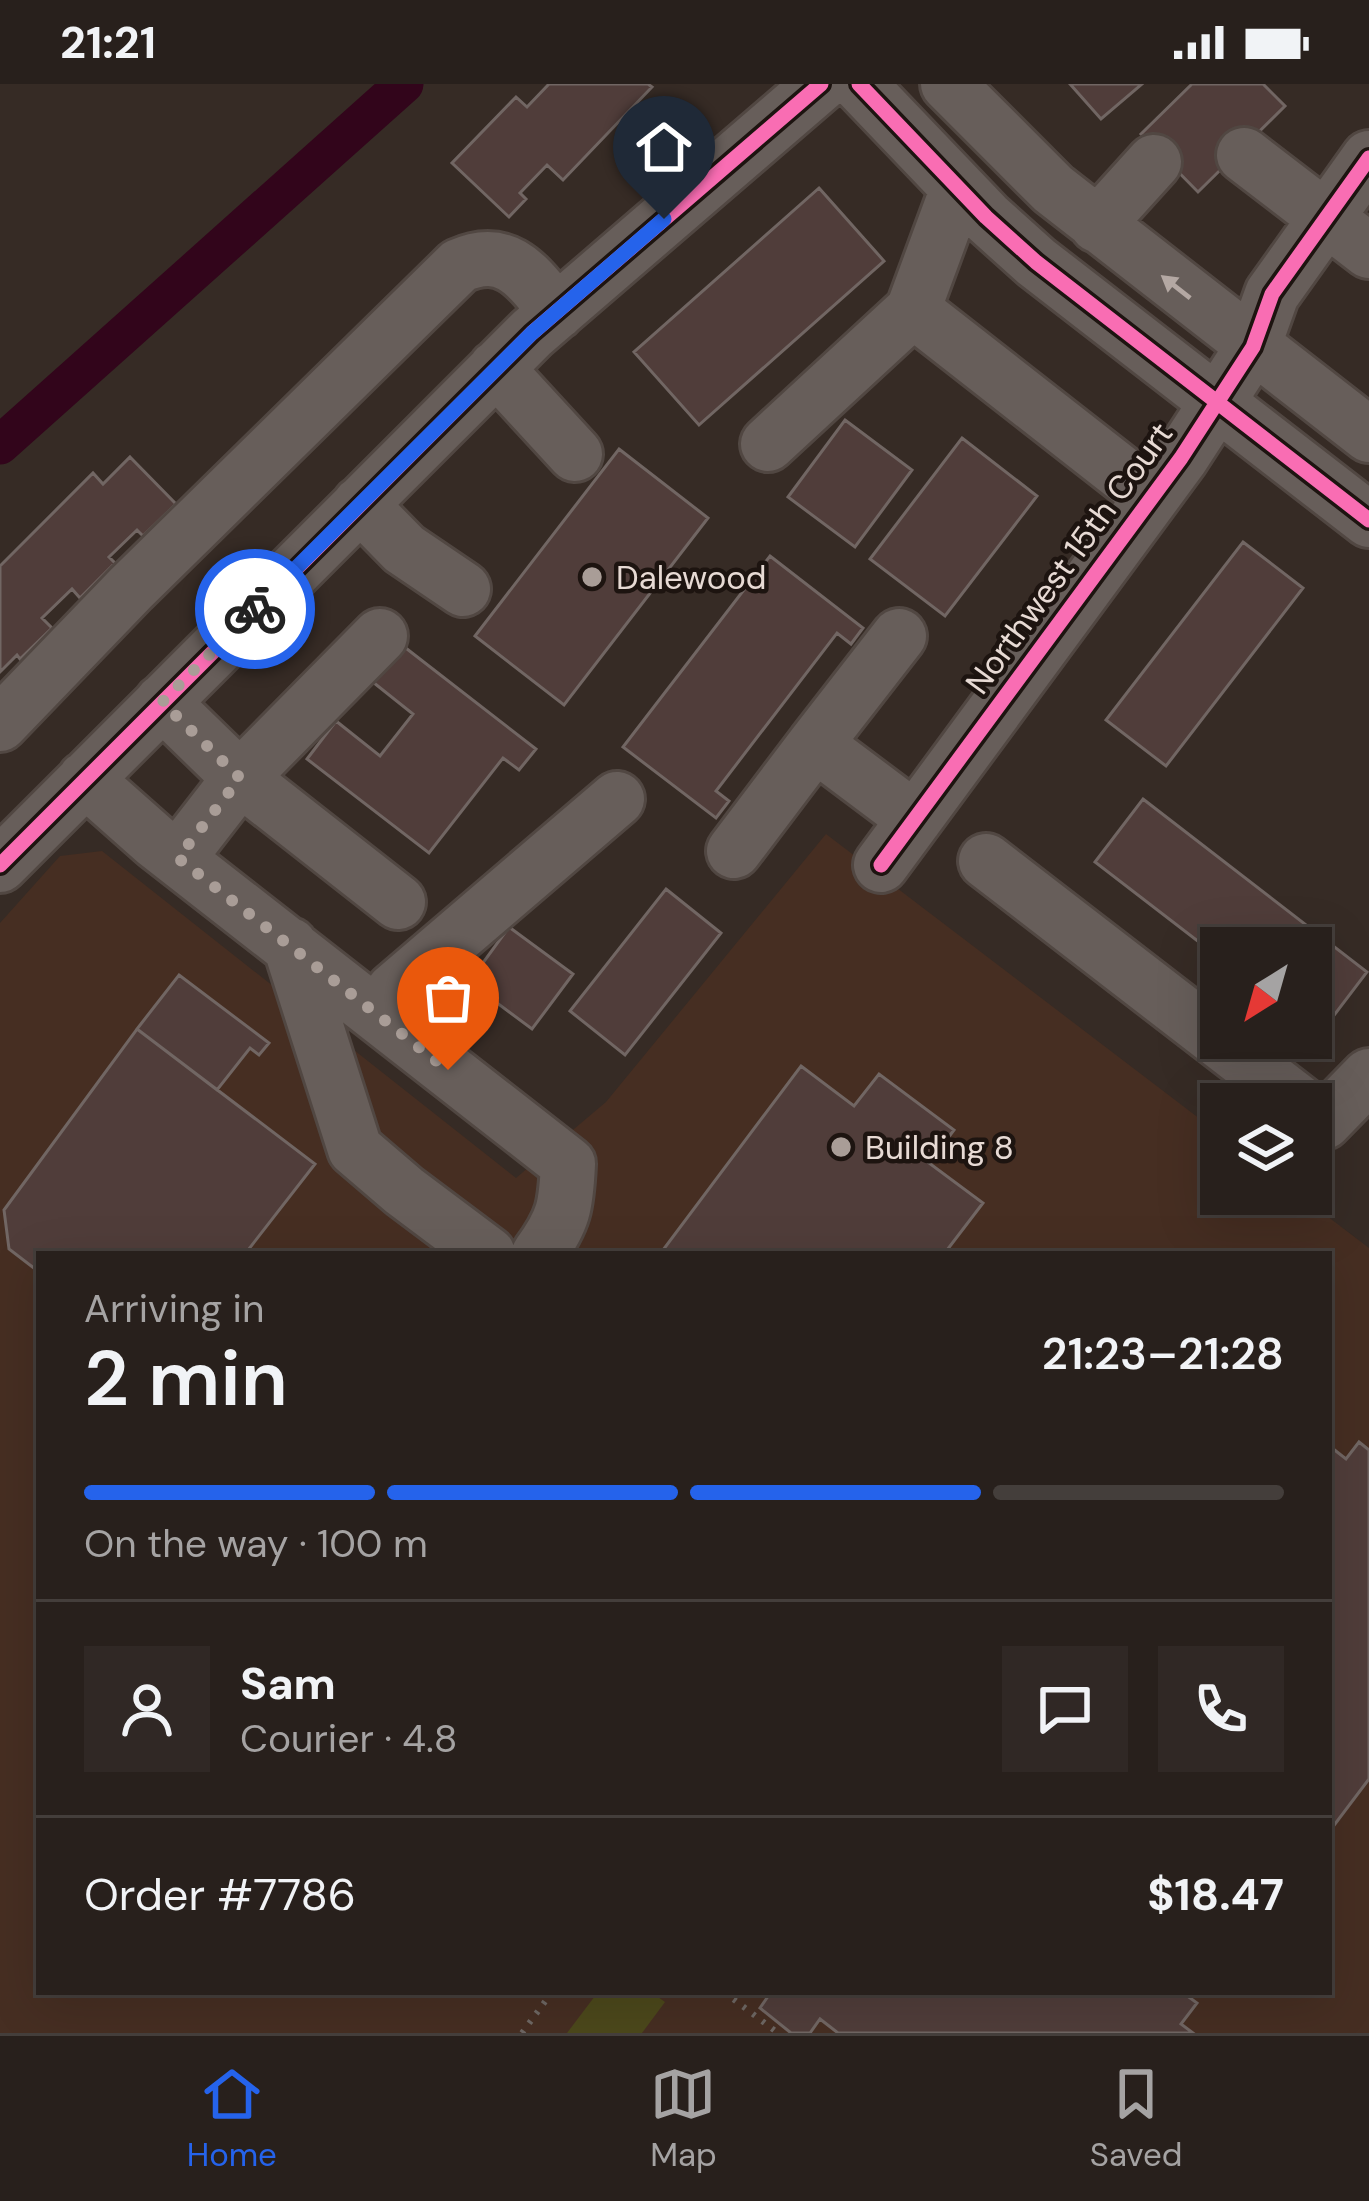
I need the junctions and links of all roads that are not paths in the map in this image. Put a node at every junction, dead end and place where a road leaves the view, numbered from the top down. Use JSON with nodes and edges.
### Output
{"nodes":[{"id":1,"x":821,"y":84,"type":"edge"},
{"id":2,"x":860,"y":84,"type":"edge"},
{"id":3,"x":948,"y":84,"type":"edge"},
{"id":4,"x":1244,"y":155,"type":"dead end"},
{"id":5,"x":1369,"y":158,"type":"edge"},
{"id":6,"x":1154,"y":162,"type":"dead end"},
{"id":7,"x":958,"y":188,"type":"junction"},
{"id":8,"x":1326,"y":218,"type":"junction"},
{"id":9,"x":1097,"y":225,"type":"junction"},
{"id":10,"x":1369,"y":251,"type":"edge"},
{"id":11,"x":913,"y":310,"type":"junction"},
{"id":12,"x":557,"y":312,"type":"junction"},
{"id":13,"x":1253,"y":347,"type":"junction"},
{"id":14,"x":496,"y":368,"type":"junction"},
{"id":15,"x":1217,"y":403,"type":"junction"},
{"id":16,"x":1369,"y":435,"type":"edge"},
{"id":17,"x":768,"y":444,"type":"dead end"},
{"id":18,"x":575,"y":454,"type":"dead end"},
{"id":19,"x":1152,"y":497,"type":"junction"},
{"id":20,"x":360,"y":504,"type":"junction"},
{"id":21,"x":1369,"y":520,"type":"edge"},
{"id":22,"x":463,"y":590,"type":"dead end"},
{"id":23,"x":380,"y":636,"type":"dead end"},
{"id":24,"x":899,"y":636,"type":"dead end"},
{"id":25,"x":162,"y":702,"type":"junction"},
{"id":26,"x":0,"y":724,"type":"edge"},
{"id":27,"x":815,"y":744,"type":"junction"},
{"id":28,"x":240,"y":778,"type":"junction"},
{"id":29,"x":85,"y":779,"type":"junction"},
{"id":30,"x":617,"y":800,"type":"dead end"},
{"id":31,"x":915,"y":818,"type":"junction"},
{"id":32,"x":734,"y":851,"type":"dead end"},
{"id":33,"x":178,"y":858,"type":"junction"},
{"id":34,"x":986,"y":861,"type":"dead end"},
{"id":35,"x":0,"y":865,"type":"edge"},
{"id":36,"x":881,"y":865,"type":"dead end"},
{"id":37,"x":398,"y":902,"type":"dead end"},
{"id":38,"x":290,"y":945,"type":"junction"},
{"id":39,"x":376,"y":1013,"type":"junction"},
{"id":40,"x":1369,"y":1076,"type":"edge"},
{"id":41,"x":1273,"y":1083,"type":"edge"},
{"id":42,"x":1332,"y":1114,"type":"edge"},
{"id":43,"x":484,"y":1251,"type":"edge"},
{"id":44,"x":541,"y":1251,"type":"edge"}],
"edges":[{"from":1,"to":12,"type":"street"},
{"from":2,"to":7,"type":"street"},
{"from":3,"to":9,"type":"street"},
{"from":4,"to":8,"type":"street"},
{"from":5,"to":8,"type":"street","name":"Northwest 15th Court"},
{"from":6,"to":9,"type":"street"},
{"from":7,"to":11,"type":"street"},
{"from":7,"to":15,"type":"street"},
{"from":8,"to":10,"type":"street"},
{"from":8,"to":13,"type":"street","name":"Northwest 15th Court"},
{"from":13,"to":9,"type":"street","one_way":true},
{"from":11,"to":17,"type":"street"},
{"from":11,"to":19,"type":"street"},
{"from":12,"to":14,"type":"street"},
{"from":12,"to":26,"type":"street"},
{"from":13,"to":15,"type":"street","name":"Northwest 15th Court"},
{"from":13,"to":16,"type":"street"},
{"from":14,"to":18,"type":"street"},
{"from":14,"to":20,"type":"street"},
{"from":15,"to":19,"type":"street","name":"Northwest 15th Court"},
{"from":15,"to":21,"type":"street"},
{"from":19,"to":31,"type":"street","name":"Northwest 15th Court"},
{"from":20,"to":22,"type":"street"},
{"from":20,"to":25,"type":"street"},
{"from":23,"to":28,"type":"street"},
{"from":24,"to":27,"type":"street"},
{"from":25,"to":28,"type":"street"},
{"from":25,"to":29,"type":"street"},
{"from":27,"to":31,"type":"street"},
{"from":27,"to":32,"type":"street"},
{"from":28,"to":33,"type":"street"},
{"from":28,"to":37,"type":"street"},
{"from":29,"to":33,"type":"street"},
{"from":29,"to":35,"type":"street"},
{"from":30,"to":39,"type":"street"},
{"from":31,"to":36,"type":"street","name":"Northwest 15th Court"},
{"from":33,"to":38,"type":"street"},
{"from":34,"to":41,"type":"street"},
{"from":38,"to":39,"type":"street"},
{"from":38,"to":43,"type":"street"},
{"from":39,"to":44,"type":"street"},
{"from":40,"to":42,"type":"street"}]}
